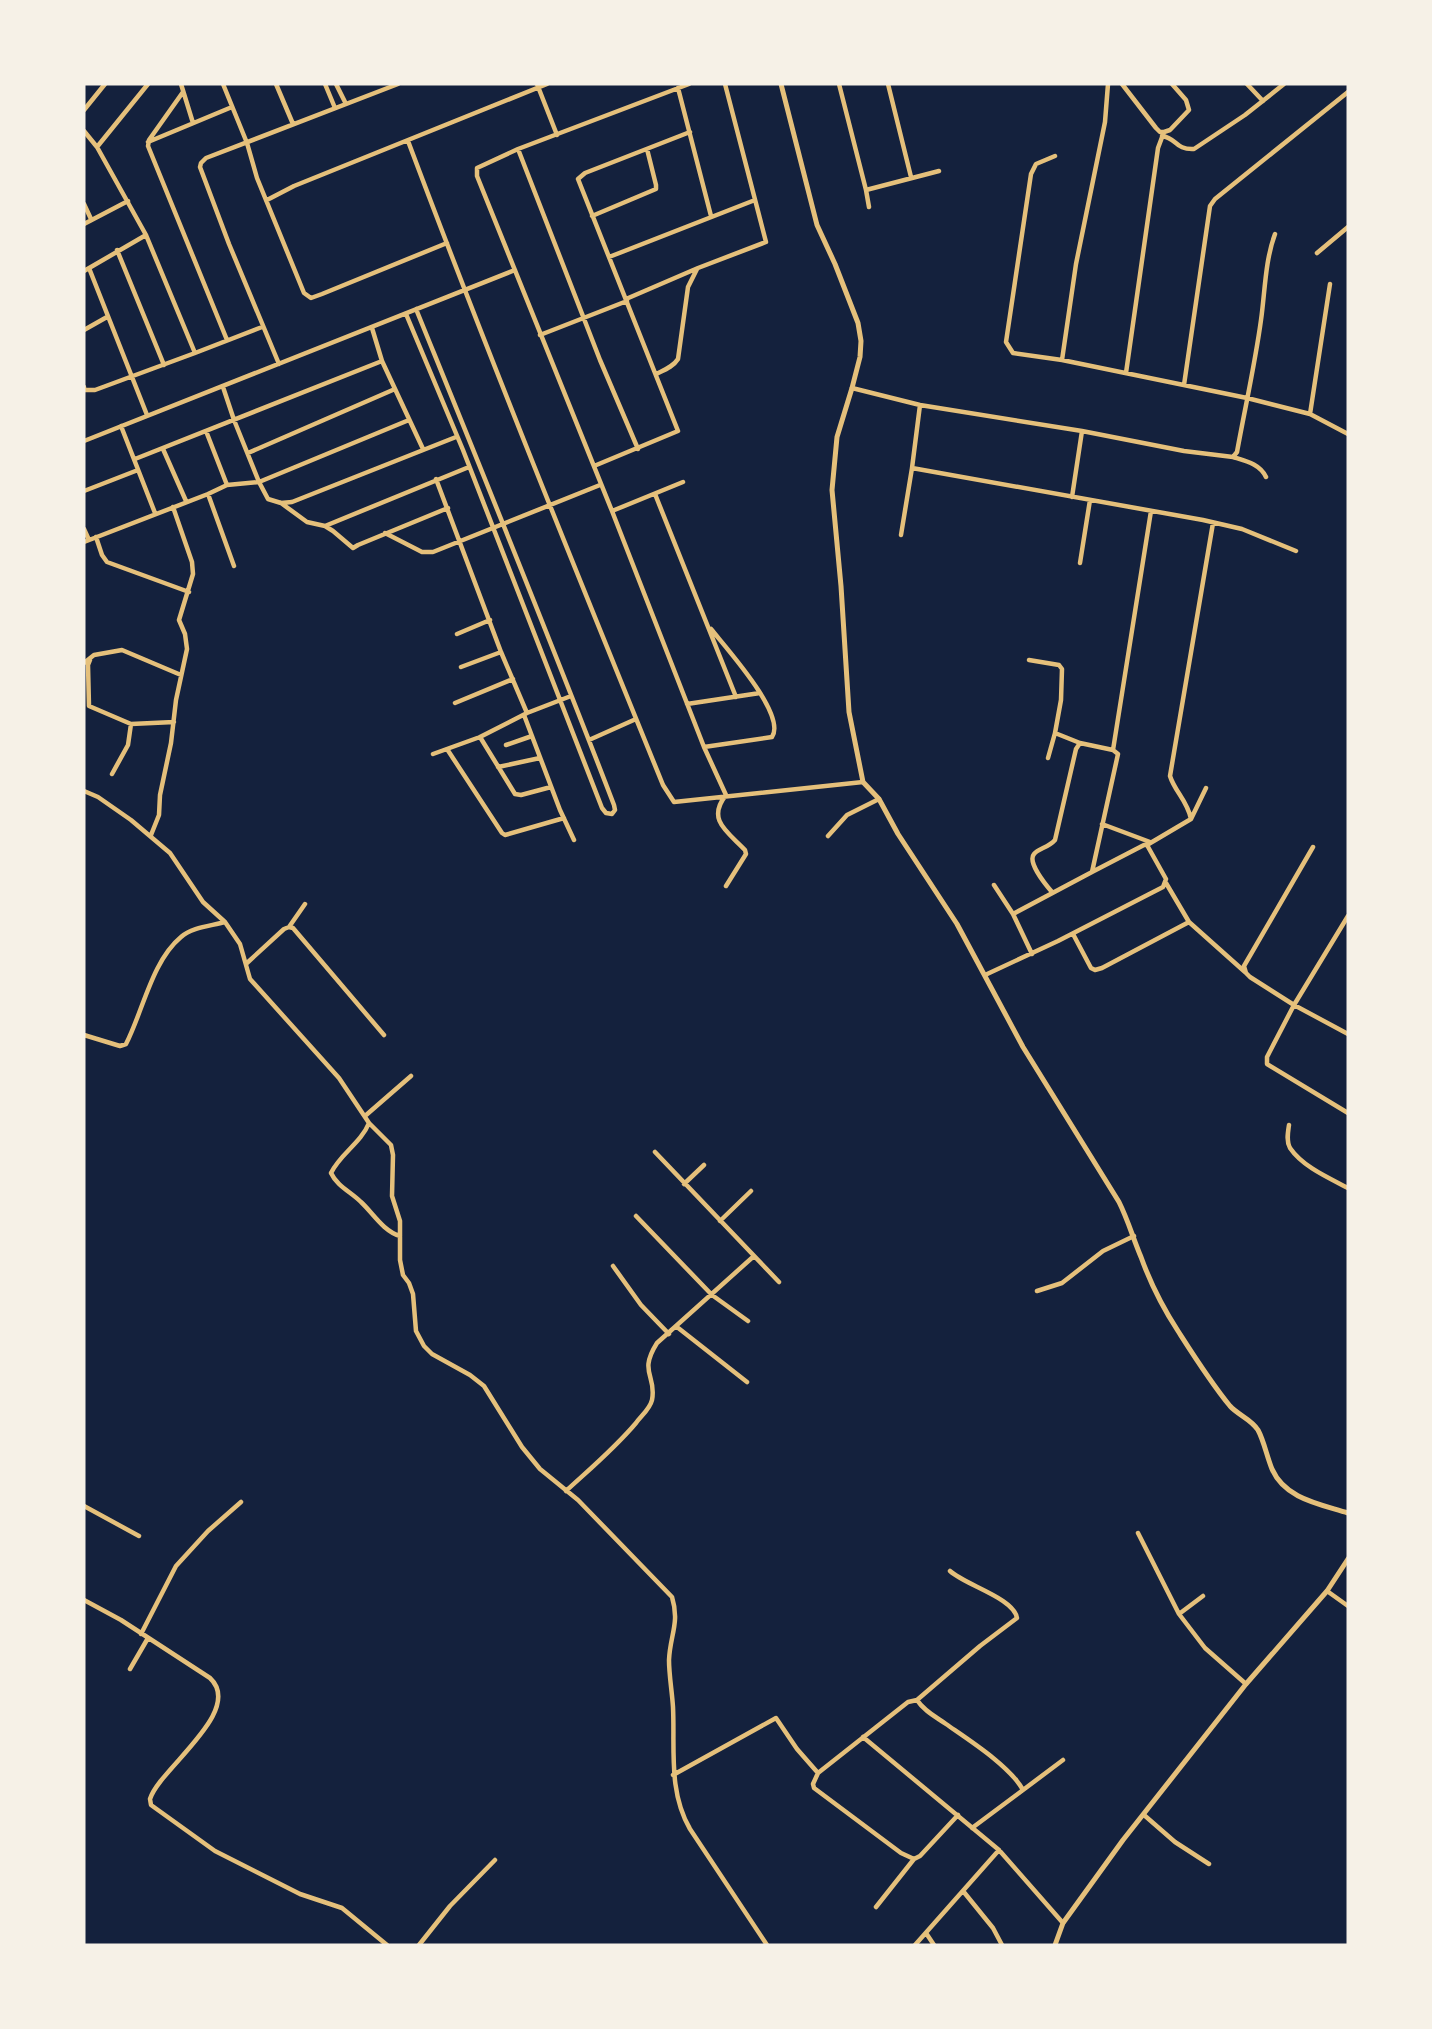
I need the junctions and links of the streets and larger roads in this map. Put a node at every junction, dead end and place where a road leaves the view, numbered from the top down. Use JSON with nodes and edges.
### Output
{"nodes":[{"id":1,"x":105,"y":84,"type":"edge"},
{"id":2,"x":148,"y":84,"type":"edge"},
{"id":3,"x":181,"y":84,"type":"edge"},
{"id":4,"x":223,"y":84,"type":"edge"},
{"id":5,"x":276,"y":84,"type":"edge"},
{"id":6,"x":326,"y":84,"type":"edge"},
{"id":7,"x":336,"y":84,"type":"edge"},
{"id":8,"x":398,"y":84,"type":"edge"},
{"id":9,"x":547,"y":84,"type":"edge"},
{"id":10,"x":689,"y":84,"type":"edge"},
{"id":11,"x":725,"y":84,"type":"edge"},
{"id":12,"x":781,"y":84,"type":"edge"},
{"id":13,"x":838,"y":84,"type":"edge"},
{"id":14,"x":888,"y":84,"type":"edge"},
{"id":15,"x":1108,"y":84,"type":"edge"},
{"id":16,"x":1122,"y":84,"type":"edge"},
{"id":17,"x":1172,"y":84,"type":"edge"},
{"id":18,"x":1247,"y":84,"type":"edge"},
{"id":19,"x":1284,"y":84,"type":"edge"},
{"id":20,"x":538,"y":86,"type":"edge"},
{"id":21,"x":678,"y":88,"type":"junction"},
{"id":22,"x":183,"y":92,"type":"junction"},
{"id":23,"x":1348,"y":92,"type":"edge"},
{"id":24,"x":1263,"y":101,"type":"junction"},
{"id":25,"x":346,"y":105,"type":"junction"},
{"id":26,"x":232,"y":107,"type":"junction"},
{"id":27,"x":336,"y":108,"type":"junction"},
{"id":28,"x":84,"y":110,"type":"edge"},
{"id":29,"x":194,"y":123,"type":"junction"},
{"id":30,"x":293,"y":124,"type":"junction"},
{"id":31,"x":84,"y":131,"type":"edge"},
{"id":32,"x":690,"y":132,"type":"junction"},
{"id":33,"x":1163,"y":134,"type":"junction"},
{"id":34,"x":557,"y":135,"type":"junction"},
{"id":35,"x":408,"y":141,"type":"junction"},
{"id":36,"x":148,"y":142,"type":"junction"},
{"id":37,"x":247,"y":143,"type":"junction"},
{"id":38,"x":97,"y":147,"type":"junction"},
{"id":39,"x":518,"y":149,"type":"junction"},
{"id":40,"x":647,"y":149,"type":"junction"},
{"id":41,"x":1055,"y":156,"type":"dead end"},
{"id":42,"x":939,"y":171,"type":"dead end"},
{"id":43,"x":911,"y":177,"type":"junction"},
{"id":44,"x":866,"y":190,"type":"junction"},
{"id":45,"x":267,"y":200,"type":"junction"},
{"id":46,"x":755,"y":200,"type":"junction"},
{"id":47,"x":128,"y":201,"type":"junction"},
{"id":48,"x":84,"y":204,"type":"edge"},
{"id":49,"x":869,"y":207,"type":"dead end"},
{"id":50,"x":592,"y":216,"type":"junction"},
{"id":51,"x":711,"y":216,"type":"junction"},
{"id":52,"x":91,"y":219,"type":"junction"},
{"id":53,"x":84,"y":224,"type":"edge"},
{"id":54,"x":1348,"y":227,"type":"edge"},
{"id":55,"x":1275,"y":234,"type":"dead end"},
{"id":56,"x":146,"y":235,"type":"junction"},
{"id":57,"x":447,"y":243,"type":"junction"},
{"id":58,"x":117,"y":250,"type":"junction"},
{"id":59,"x":1317,"y":253,"type":"dead end"},
{"id":60,"x":609,"y":257,"type":"junction"},
{"id":61,"x":89,"y":268,"type":"junction"},
{"id":62,"x":698,"y":268,"type":"junction"},
{"id":63,"x":515,"y":270,"type":"junction"},
{"id":64,"x":84,"y":271,"type":"edge"},
{"id":65,"x":1330,"y":284,"type":"dead end"},
{"id":66,"x":465,"y":290,"type":"junction"},
{"id":67,"x":627,"y":300,"type":"junction"},
{"id":68,"x":416,"y":309,"type":"junction"},
{"id":69,"x":406,"y":314,"type":"junction"},
{"id":70,"x":108,"y":317,"type":"junction"},
{"id":71,"x":584,"y":317,"type":"junction"},
{"id":72,"x":262,"y":327,"type":"junction"},
{"id":73,"x":372,"y":328,"type":"junction"},
{"id":74,"x":84,"y":330,"type":"edge"},
{"id":75,"x":540,"y":335,"type":"junction"},
{"id":76,"x":227,"y":340,"type":"junction"},
{"id":77,"x":195,"y":353,"type":"junction"},
{"id":78,"x":1062,"y":360,"type":"junction"},
{"id":79,"x":382,"y":361,"type":"junction"},
{"id":80,"x":279,"y":364,"type":"junction"},
{"id":81,"x":164,"y":366,"type":"junction"},
{"id":82,"x":1126,"y":373,"type":"junction"},
{"id":83,"x":656,"y":374,"type":"junction"},
{"id":84,"x":132,"y":377,"type":"junction"},
{"id":85,"x":1184,"y":384,"type":"junction"},
{"id":86,"x":84,"y":387,"type":"edge"},
{"id":87,"x":223,"y":387,"type":"junction"},
{"id":88,"x":852,"y":388,"type":"junction"},
{"id":89,"x":395,"y":389,"type":"junction"},
{"id":90,"x":1247,"y":398,"type":"junction"},
{"id":91,"x":920,"y":405,"type":"junction"},
{"id":92,"x":1310,"y":414,"type":"junction"},
{"id":93,"x":147,"y":416,"type":"junction"},
{"id":94,"x":234,"y":420,"type":"junction"},
{"id":95,"x":409,"y":420,"type":"junction"},
{"id":96,"x":122,"y":426,"type":"junction"},
{"id":97,"x":206,"y":430,"type":"junction"},
{"id":98,"x":1082,"y":431,"type":"junction"},
{"id":99,"x":1348,"y":434,"type":"edge"},
{"id":100,"x":456,"y":437,"type":"junction"},
{"id":101,"x":84,"y":441,"type":"edge"},
{"id":102,"x":163,"y":449,"type":"junction"},
{"id":103,"x":423,"y":449,"type":"junction"},
{"id":104,"x":638,"y":449,"type":"junction"},
{"id":105,"x":248,"y":453,"type":"junction"},
{"id":106,"x":1233,"y":457,"type":"junction"},
{"id":107,"x":135,"y":459,"type":"junction"},
{"id":108,"x":594,"y":466,"type":"junction"},
{"id":109,"x":469,"y":467,"type":"junction"},
{"id":110,"x":912,"y":468,"type":"junction"},
{"id":111,"x":138,"y":470,"type":"junction"},
{"id":112,"x":1266,"y":477,"type":"dead end"},
{"id":113,"x":436,"y":479,"type":"junction"},
{"id":114,"x":260,"y":482,"type":"junction"},
{"id":115,"x":683,"y":482,"type":"dead end"},
{"id":116,"x":227,"y":485,"type":"junction"},
{"id":117,"x":600,"y":485,"type":"junction"},
{"id":118,"x":84,"y":491,"type":"edge"},
{"id":119,"x":208,"y":494,"type":"junction"},
{"id":120,"x":655,"y":494,"type":"junction"},
{"id":121,"x":1072,"y":497,"type":"junction"},
{"id":122,"x":1090,"y":500,"type":"junction"},
{"id":123,"x":186,"y":501,"type":"junction"},
{"id":124,"x":280,"y":503,"type":"junction"},
{"id":125,"x":550,"y":504,"type":"junction"},
{"id":126,"x":173,"y":507,"type":"junction"},
{"id":127,"x":448,"y":508,"type":"junction"},
{"id":128,"x":612,"y":511,"type":"junction"},
{"id":129,"x":1151,"y":511,"type":"junction"},
{"id":130,"x":155,"y":513,"type":"junction"},
{"id":131,"x":1213,"y":523,"type":"junction"},
{"id":132,"x":503,"y":524,"type":"junction"},
{"id":133,"x":325,"y":526,"type":"junction"},
{"id":134,"x":493,"y":528,"type":"junction"},
{"id":135,"x":84,"y":529,"type":"edge"},
{"id":136,"x":385,"y":533,"type":"junction"},
{"id":137,"x":901,"y":535,"type":"dead end"},
{"id":138,"x":96,"y":537,"type":"junction"},
{"id":139,"x":86,"y":541,"type":"edge"},
{"id":140,"x":460,"y":541,"type":"junction"},
{"id":141,"x":1296,"y":551,"type":"dead end"},
{"id":142,"x":1080,"y":563,"type":"dead end"},
{"id":143,"x":234,"y":567,"type":"dead end"},
{"id":144,"x":189,"y":592,"type":"junction"},
{"id":145,"x":490,"y":620,"type":"junction"},
{"id":146,"x":708,"y":625,"type":"junction"},
{"id":147,"x":457,"y":634,"type":"dead end"},
{"id":148,"x":501,"y":652,"type":"junction"},
{"id":149,"x":90,"y":660,"type":"junction"},
{"id":150,"x":1029,"y":660,"type":"dead end"},
{"id":151,"x":84,"y":663,"type":"edge"},
{"id":152,"x":461,"y":667,"type":"dead end"},
{"id":153,"x":181,"y":675,"type":"junction"},
{"id":154,"x":513,"y":679,"type":"junction"},
{"id":155,"x":760,"y":693,"type":"junction"},
{"id":156,"x":571,"y":696,"type":"junction"},
{"id":157,"x":736,"y":697,"type":"junction"},
{"id":158,"x":560,"y":700,"type":"junction"},
{"id":159,"x":455,"y":704,"type":"dead end"},
{"id":160,"x":687,"y":704,"type":"junction"},
{"id":161,"x":525,"y":714,"type":"junction"},
{"id":162,"x":636,"y":719,"type":"junction"},
{"id":163,"x":174,"y":722,"type":"junction"},
{"id":164,"x":131,"y":724,"type":"junction"},
{"id":165,"x":1054,"y":733,"type":"junction"},
{"id":166,"x":532,"y":736,"type":"junction"},
{"id":167,"x":480,"y":737,"type":"junction"},
{"id":168,"x":589,"y":740,"type":"junction"},
{"id":169,"x":1080,"y":743,"type":"junction"},
{"id":170,"x":506,"y":745,"type":"dead end"},
{"id":171,"x":704,"y":747,"type":"junction"},
{"id":172,"x":447,"y":750,"type":"junction"},
{"id":173,"x":1113,"y":750,"type":"junction"},
{"id":174,"x":433,"y":754,"type":"dead end"},
{"id":175,"x":540,"y":758,"type":"junction"},
{"id":176,"x":1048,"y":758,"type":"dead end"},
{"id":177,"x":498,"y":767,"type":"junction"},
{"id":178,"x":112,"y":774,"type":"dead end"},
{"id":179,"x":863,"y":782,"type":"junction"},
{"id":180,"x":551,"y":787,"type":"junction"},
{"id":181,"x":1206,"y":788,"type":"dead end"},
{"id":182,"x":84,"y":791,"type":"edge"},
{"id":183,"x":726,"y":795,"type":"junction"},
{"id":184,"x":879,"y":799,"type":"junction"},
{"id":185,"x":564,"y":819,"type":"junction"},
{"id":186,"x":1191,"y":819,"type":"junction"},
{"id":187,"x":1102,"y":824,"type":"junction"},
{"id":188,"x":151,"y":835,"type":"junction"},
{"id":189,"x":828,"y":836,"type":"dead end"},
{"id":190,"x":574,"y":840,"type":"dead end"},
{"id":191,"x":1149,"y":844,"type":"junction"},
{"id":192,"x":1313,"y":847,"type":"dead end"},
{"id":193,"x":1092,"y":872,"type":"junction"},
{"id":194,"x":1166,"y":883,"type":"junction"},
{"id":195,"x":994,"y":885,"type":"dead end"},
{"id":196,"x":726,"y":886,"type":"dead end"},
{"id":197,"x":1052,"y":892,"type":"junction"},
{"id":198,"x":305,"y":904,"type":"dead end"},
{"id":199,"x":1013,"y":914,"type":"junction"},
{"id":200,"x":1348,"y":916,"type":"edge"},
{"id":201,"x":225,"y":922,"type":"junction"},
{"id":202,"x":1189,"y":922,"type":"junction"},
{"id":203,"x":289,"y":927,"type":"junction"},
{"id":204,"x":1073,"y":934,"type":"junction"},
{"id":205,"x":1032,"y":954,"type":"junction"},
{"id":206,"x":247,"y":963,"type":"junction"},
{"id":207,"x":1246,"y":973,"type":"junction"},
{"id":208,"x":985,"y":975,"type":"junction"},
{"id":209,"x":1294,"y":1005,"type":"junction"},
{"id":210,"x":1348,"y":1034,"type":"edge"},
{"id":211,"x":84,"y":1035,"type":"edge"},
{"id":212,"x":384,"y":1035,"type":"dead end"},
{"id":213,"x":411,"y":1076,"type":"dead end"},
{"id":214,"x":1348,"y":1113,"type":"edge"},
{"id":215,"x":365,"y":1116,"type":"junction"},
{"id":216,"x":369,"y":1123,"type":"junction"},
{"id":217,"x":1289,"y":1125,"type":"dead end"},
{"id":218,"x":655,"y":1152,"type":"dead end"},
{"id":219,"x":704,"y":1165,"type":"dead end"},
{"id":220,"x":684,"y":1184,"type":"junction"},
{"id":221,"x":1348,"y":1188,"type":"edge"},
{"id":222,"x":751,"y":1191,"type":"dead end"},
{"id":223,"x":636,"y":1216,"type":"dead end"},
{"id":224,"x":720,"y":1221,"type":"junction"},
{"id":225,"x":400,"y":1236,"type":"junction"},
{"id":226,"x":1134,"y":1236,"type":"junction"},
{"id":227,"x":754,"y":1256,"type":"junction"},
{"id":228,"x":613,"y":1266,"type":"dead end"},
{"id":229,"x":779,"y":1282,"type":"dead end"},
{"id":230,"x":1036,"y":1291,"type":"dead end"},
{"id":231,"x":712,"y":1295,"type":"junction"},
{"id":232,"x":748,"y":1321,"type":"dead end"},
{"id":233,"x":677,"y":1327,"type":"junction"},
{"id":234,"x":669,"y":1334,"type":"junction"},
{"id":235,"x":747,"y":1382,"type":"dead end"},
{"id":236,"x":566,"y":1491,"type":"junction"},
{"id":237,"x":241,"y":1502,"type":"dead end"},
{"id":238,"x":84,"y":1506,"type":"edge"},
{"id":239,"x":1348,"y":1513,"type":"edge"},
{"id":240,"x":1138,"y":1533,"type":"dead end"},
{"id":241,"x":139,"y":1536,"type":"dead end"},
{"id":242,"x":1348,"y":1559,"type":"edge"},
{"id":243,"x":950,"y":1571,"type":"dead end"},
{"id":244,"x":1327,"y":1591,"type":"junction"},
{"id":245,"x":1203,"y":1596,"type":"dead end"},
{"id":246,"x":84,"y":1600,"type":"edge"},
{"id":247,"x":1348,"y":1606,"type":"edge"},
{"id":248,"x":1179,"y":1614,"type":"junction"},
{"id":249,"x":141,"y":1634,"type":"junction"},
{"id":250,"x":148,"y":1638,"type":"junction"},
{"id":251,"x":130,"y":1670,"type":"dead end"},
{"id":252,"x":1246,"y":1684,"type":"junction"},
{"id":253,"x":917,"y":1700,"type":"junction"},
{"id":254,"x":863,"y":1737,"type":"junction"},
{"id":255,"x":1063,"y":1760,"type":"dead end"},
{"id":256,"x":818,"y":1773,"type":"junction"},
{"id":257,"x":674,"y":1775,"type":"junction"},
{"id":258,"x":1023,"y":1790,"type":"junction"},
{"id":259,"x":958,"y":1815,"type":"junction"},
{"id":260,"x":1144,"y":1815,"type":"junction"},
{"id":261,"x":972,"y":1828,"type":"junction"},
{"id":262,"x":999,"y":1850,"type":"junction"},
{"id":263,"x":914,"y":1859,"type":"junction"},
{"id":264,"x":495,"y":1860,"type":"dead end"},
{"id":265,"x":1209,"y":1864,"type":"dead end"},
{"id":266,"x":963,"y":1892,"type":"junction"},
{"id":267,"x":876,"y":1907,"type":"dead end"},
{"id":268,"x":1063,"y":1923,"type":"junction"},
{"id":269,"x":926,"y":1933,"type":"junction"},
{"id":270,"x":387,"y":1945,"type":"edge"},
{"id":271,"x":419,"y":1945,"type":"edge"},
{"id":272,"x":767,"y":1945,"type":"edge"},
{"id":273,"x":915,"y":1945,"type":"edge"},
{"id":274,"x":934,"y":1945,"type":"edge"},
{"id":275,"x":1002,"y":1945,"type":"edge"},
{"id":276,"x":1055,"y":1945,"type":"edge"}],
"edges":[{"from":1,"to":28,"type":"street"},
{"from":2,"to":38,"type":"street"},
{"from":3,"to":22,"type":"street"},
{"from":4,"to":26,"type":"street"},
{"from":5,"to":30,"type":"street"},
{"from":6,"to":27,"type":"street"},
{"from":7,"to":25,"type":"street"},
{"from":8,"to":25,"type":"street"},
{"from":9,"to":20,"type":"street"},
{"from":10,"to":21,"type":"street"},
{"from":11,"to":46,"type":"street"},
{"from":12,"to":88,"type":"street"},
{"from":13,"to":44,"type":"street"},
{"from":14,"to":43,"type":"street"},
{"from":15,"to":78,"type":"street"},
{"from":16,"to":33,"type":"street"},
{"from":17,"to":33,"type":"street"},
{"from":18,"to":24,"type":"street"},
{"from":19,"to":24,"type":"street"},
{"from":20,"to":34,"type":"street"},
{"from":20,"to":35,"type":"street"},
{"from":21,"to":32,"type":"street"},
{"from":21,"to":34,"type":"street"},
{"from":22,"to":29,"type":"street"},
{"from":22,"to":36,"type":"street"},
{"from":23,"to":85,"type":"street"},
{"from":24,"to":33,"type":"street"},
{"from":25,"to":27,"type":"street"},
{"from":26,"to":29,"type":"street"},
{"from":26,"to":37,"type":"street"},
{"from":27,"to":30,"type":"street"},
{"from":29,"to":36,"type":"street"},
{"from":30,"to":37,"type":"street"},
{"from":31,"to":38,"type":"street"},
{"from":32,"to":40,"type":"street"},
{"from":32,"to":51,"type":"street"},
{"from":33,"to":82,"type":"street"},
{"from":34,"to":39,"type":"street"},
{"from":35,"to":45,"type":"street"},
{"from":35,"to":57,"type":"street"},
{"from":36,"to":76,"type":"street"},
{"from":37,"to":45,"type":"street"},
{"from":37,"to":72,"type":"street"},
{"from":38,"to":47,"type":"street"},
{"from":39,"to":63,"type":"street"},
{"from":39,"to":71,"type":"street"},
{"from":40,"to":50,"type":"street"},
{"from":40,"to":50,"type":"street"},
{"from":41,"to":78,"type":"street"},
{"from":42,"to":43,"type":"street"},
{"from":43,"to":44,"type":"street"},
{"from":44,"to":49,"type":"street"},
{"from":45,"to":57,"type":"street"},
{"from":46,"to":51,"type":"street"},
{"from":46,"to":62,"type":"street"},
{"from":47,"to":52,"type":"street"},
{"from":47,"to":56,"type":"street"},
{"from":48,"to":52,"type":"street"},
{"from":50,"to":60,"type":"street"},
{"from":51,"to":60,"type":"street"},
{"from":52,"to":53,"type":"street"},
{"from":54,"to":59,"type":"street"},
{"from":55,"to":90,"type":"street"},
{"from":56,"to":58,"type":"street"},
{"from":56,"to":77,"type":"street"},
{"from":57,"to":66,"type":"street"},
{"from":58,"to":61,"type":"street"},
{"from":58,"to":81,"type":"street"},
{"from":60,"to":67,"type":"street"},
{"from":61,"to":64,"type":"street"},
{"from":61,"to":70,"type":"street"},
{"from":62,"to":67,"type":"street"},
{"from":62,"to":83,"type":"street"},
{"from":63,"to":66,"type":"street"},
{"from":63,"to":75,"type":"street"},
{"from":65,"to":92,"type":"street"},
{"from":66,"to":68,"type":"street"},
{"from":66,"to":125,"type":"street"},
{"from":67,"to":71,"type":"street"},
{"from":67,"to":83,"type":"street"},
{"from":68,"to":69,"type":"street"},
{"from":68,"to":132,"type":"street"},
{"from":69,"to":73,"type":"street"},
{"from":69,"to":100,"type":"street"},
{"from":70,"to":74,"type":"street"},
{"from":70,"to":84,"type":"street"},
{"from":71,"to":75,"type":"street"},
{"from":71,"to":104,"type":"street"},
{"from":72,"to":76,"type":"street"},
{"from":72,"to":80,"type":"street"},
{"from":73,"to":79,"type":"street"},
{"from":73,"to":80,"type":"street"},
{"from":75,"to":108,"type":"street"},
{"from":76,"to":77,"type":"street"},
{"from":77,"to":81,"type":"street"},
{"from":78,"to":82,"type":"street"},
{"from":79,"to":89,"type":"street"},
{"from":79,"to":94,"type":"street"},
{"from":80,"to":87,"type":"street"},
{"from":81,"to":84,"type":"street"},
{"from":82,"to":85,"type":"street"},
{"from":83,"to":104,"type":"street"},
{"from":84,"to":86,"type":"street"},
{"from":84,"to":93,"type":"street"},
{"from":85,"to":90,"type":"street"},
{"from":87,"to":93,"type":"street"},
{"from":87,"to":94,"type":"street"},
{"from":88,"to":91,"type":"street"},
{"from":88,"to":179,"type":"street"},
{"from":89,"to":95,"type":"street"},
{"from":89,"to":105,"type":"street"},
{"from":90,"to":92,"type":"street"},
{"from":90,"to":106,"type":"street"},
{"from":91,"to":98,"type":"street"},
{"from":91,"to":110,"type":"street"},
{"from":92,"to":99,"type":"street"},
{"from":93,"to":96,"type":"street"},
{"from":94,"to":97,"type":"street"},
{"from":94,"to":105,"type":"street"},
{"from":95,"to":103,"type":"street"},
{"from":95,"to":114,"type":"street"},
{"from":96,"to":101,"type":"street"},
{"from":96,"to":107,"type":"street"},
{"from":97,"to":102,"type":"street"},
{"from":97,"to":116,"type":"street"},
{"from":98,"to":106,"type":"street"},
{"from":98,"to":121,"type":"street"},
{"from":100,"to":103,"type":"street"},
{"from":100,"to":109,"type":"street"},
{"from":102,"to":107,"type":"street"},
{"from":102,"to":123,"type":"street"},
{"from":103,"to":124,"type":"street"},
{"from":104,"to":108,"type":"street"},
{"from":105,"to":114,"type":"street"},
{"from":106,"to":112,"type":"street"},
{"from":107,"to":111,"type":"street"},
{"from":108,"to":117,"type":"street"},
{"from":109,"to":113,"type":"street"},
{"from":109,"to":134,"type":"street"},
{"from":110,"to":121,"type":"street"},
{"from":110,"to":137,"type":"street"},
{"from":111,"to":118,"type":"street"},
{"from":111,"to":130,"type":"street"},
{"from":113,"to":127,"type":"street"},
{"from":113,"to":133,"type":"street"},
{"from":114,"to":116,"type":"street"},
{"from":114,"to":124,"type":"street"},
{"from":115,"to":120,"type":"street"},
{"from":116,"to":119,"type":"street"},
{"from":117,"to":125,"type":"street"},
{"from":117,"to":128,"type":"street"},
{"from":119,"to":123,"type":"street"},
{"from":119,"to":143,"type":"street"},
{"from":120,"to":128,"type":"street"},
{"from":120,"to":146,"type":"street"},
{"from":121,"to":122,"type":"street"},
{"from":122,"to":129,"type":"street"},
{"from":122,"to":142,"type":"street"},
{"from":123,"to":126,"type":"street"},
{"from":124,"to":133,"type":"street"},
{"from":125,"to":132,"type":"street"},
{"from":125,"to":162,"type":"street"},
{"from":126,"to":130,"type":"street"},
{"from":126,"to":144,"type":"street"},
{"from":127,"to":136,"type":"street"},
{"from":127,"to":140,"type":"street"},
{"from":128,"to":160,"type":"street"},
{"from":129,"to":131,"type":"street"},
{"from":129,"to":173,"type":"street"},
{"from":130,"to":138,"type":"street"},
{"from":131,"to":141,"type":"street"},
{"from":131,"to":186,"type":"street"},
{"from":132,"to":134,"type":"street"},
{"from":132,"to":156,"type":"street"},
{"from":133,"to":136,"type":"street"},
{"from":134,"to":140,"type":"street"},
{"from":134,"to":158,"type":"street"},
{"from":135,"to":139,"type":"street"},
{"from":136,"to":140,"type":"street"},
{"from":138,"to":139,"type":"street"},
{"from":138,"to":144,"type":"street"},
{"from":140,"to":145,"type":"street"},
{"from":144,"to":153,"type":"street"},
{"from":145,"to":147,"type":"street"},
{"from":145,"to":148,"type":"street"},
{"from":146,"to":155,"type":"street"},
{"from":146,"to":157,"type":"street"},
{"from":148,"to":152,"type":"street"},
{"from":148,"to":154,"type":"street"},
{"from":149,"to":151,"type":"street"},
{"from":149,"to":153,"type":"street"},
{"from":149,"to":164,"type":"street"},
{"from":150,"to":165,"type":"street"},
{"from":153,"to":163,"type":"street"},
{"from":154,"to":159,"type":"street"},
{"from":154,"to":161,"type":"street"},
{"from":155,"to":157,"type":"street"},
{"from":155,"to":171,"type":"street"},
{"from":156,"to":158,"type":"street"},
{"from":156,"to":168,"type":"street"},
{"from":157,"to":160,"type":"street"},
{"from":158,"to":161,"type":"street"},
{"from":158,"to":168,"type":"street"},
{"from":160,"to":171,"type":"street"},
{"from":161,"to":166,"type":"street"},
{"from":161,"to":167,"type":"street"},
{"from":162,"to":168,"type":"street"},
{"from":162,"to":183,"type":"street"},
{"from":163,"to":164,"type":"street"},
{"from":163,"to":188,"type":"street"},
{"from":164,"to":178,"type":"street"},
{"from":165,"to":169,"type":"street"},
{"from":165,"to":176,"type":"street"},
{"from":166,"to":170,"type":"street"},
{"from":166,"to":175,"type":"street"},
{"from":167,"to":172,"type":"street"},
{"from":167,"to":177,"type":"street"},
{"from":169,"to":173,"type":"street"},
{"from":169,"to":197,"type":"street"},
{"from":171,"to":183,"type":"street"},
{"from":172,"to":174,"type":"street"},
{"from":172,"to":185,"type":"street"},
{"from":173,"to":187,"type":"street"},
{"from":175,"to":177,"type":"street"},
{"from":175,"to":180,"type":"street"},
{"from":177,"to":180,"type":"street"},
{"from":179,"to":183,"type":"street"},
{"from":179,"to":184,"type":"street"},
{"from":180,"to":185,"type":"street"},
{"from":181,"to":186,"type":"street"},
{"from":182,"to":188,"type":"street"},
{"from":183,"to":196,"type":"street"},
{"from":184,"to":189,"type":"street"},
{"from":184,"to":208,"type":"street"},
{"from":185,"to":190,"type":"street"},
{"from":186,"to":191,"type":"street"},
{"from":187,"to":191,"type":"street"},
{"from":187,"to":193,"type":"street"},
{"from":188,"to":201,"type":"street"},
{"from":191,"to":193,"type":"street"},
{"from":191,"to":194,"type":"street"},
{"from":192,"to":207,"type":"street"},
{"from":193,"to":197,"type":"street"},
{"from":194,"to":202,"type":"street"},
{"from":194,"to":204,"type":"street"},
{"from":195,"to":199,"type":"street"},
{"from":197,"to":199,"type":"street"},
{"from":198,"to":203,"type":"street"},
{"from":199,"to":205,"type":"street"},
{"from":200,"to":209,"type":"street"},
{"from":201,"to":206,"type":"street"},
{"from":201,"to":211,"type":"street"},
{"from":202,"to":204,"type":"street"},
{"from":202,"to":207,"type":"street"},
{"from":203,"to":206,"type":"street"},
{"from":203,"to":212,"type":"street"},
{"from":204,"to":205,"type":"street"},
{"from":205,"to":208,"type":"street"},
{"from":206,"to":215,"type":"street"},
{"from":207,"to":209,"type":"street"},
{"from":208,"to":226,"type":"street"},
{"from":209,"to":210,"type":"street"},
{"from":209,"to":214,"type":"street"},
{"from":213,"to":215,"type":"street"},
{"from":215,"to":216,"type":"street"},
{"from":216,"to":225,"type":"street"},
{"from":216,"to":225,"type":"street"},
{"from":217,"to":221,"type":"street"},
{"from":218,"to":220,"type":"street"},
{"from":219,"to":220,"type":"street"},
{"from":220,"to":224,"type":"street"},
{"from":222,"to":224,"type":"street"},
{"from":223,"to":231,"type":"street"},
{"from":224,"to":227,"type":"street"},
{"from":225,"to":236,"type":"street"},
{"from":226,"to":230,"type":"street"},
{"from":226,"to":239,"type":"street"},
{"from":227,"to":229,"type":"street"},
{"from":227,"to":231,"type":"street"},
{"from":228,"to":234,"type":"street"},
{"from":231,"to":232,"type":"street"},
{"from":231,"to":233,"type":"street"},
{"from":233,"to":234,"type":"street"},
{"from":233,"to":235,"type":"street"},
{"from":234,"to":236,"type":"street"},
{"from":236,"to":257,"type":"street"},
{"from":237,"to":249,"type":"street"},
{"from":238,"to":241,"type":"street"},
{"from":240,"to":248,"type":"street"},
{"from":242,"to":244,"type":"street"},
{"from":243,"to":253,"type":"street"},
{"from":244,"to":247,"type":"street"},
{"from":244,"to":252,"type":"street"},
{"from":245,"to":248,"type":"street"},
{"from":246,"to":249,"type":"street"},
{"from":248,"to":252,"type":"street"},
{"from":249,"to":250,"type":"street"},
{"from":250,"to":251,"type":"street"},
{"from":250,"to":270,"type":"street"},
{"from":252,"to":260,"type":"street"},
{"from":253,"to":254,"type":"street"},
{"from":253,"to":258,"type":"street"},
{"from":254,"to":256,"type":"street"},
{"from":254,"to":259,"type":"street"},
{"from":255,"to":258,"type":"street"},
{"from":256,"to":257,"type":"street"},
{"from":256,"to":263,"type":"street"},
{"from":257,"to":272,"type":"street"},
{"from":258,"to":261,"type":"street"},
{"from":259,"to":261,"type":"street"},
{"from":259,"to":263,"type":"street"},
{"from":260,"to":265,"type":"street"},
{"from":260,"to":268,"type":"street"},
{"from":261,"to":262,"type":"street"},
{"from":262,"to":266,"type":"street"},
{"from":262,"to":268,"type":"street"},
{"from":263,"to":267,"type":"street"},
{"from":264,"to":271,"type":"street"},
{"from":266,"to":269,"type":"street"},
{"from":266,"to":275,"type":"street"},
{"from":268,"to":276,"type":"street"},
{"from":269,"to":273,"type":"street"},
{"from":269,"to":274,"type":"street"}]}
